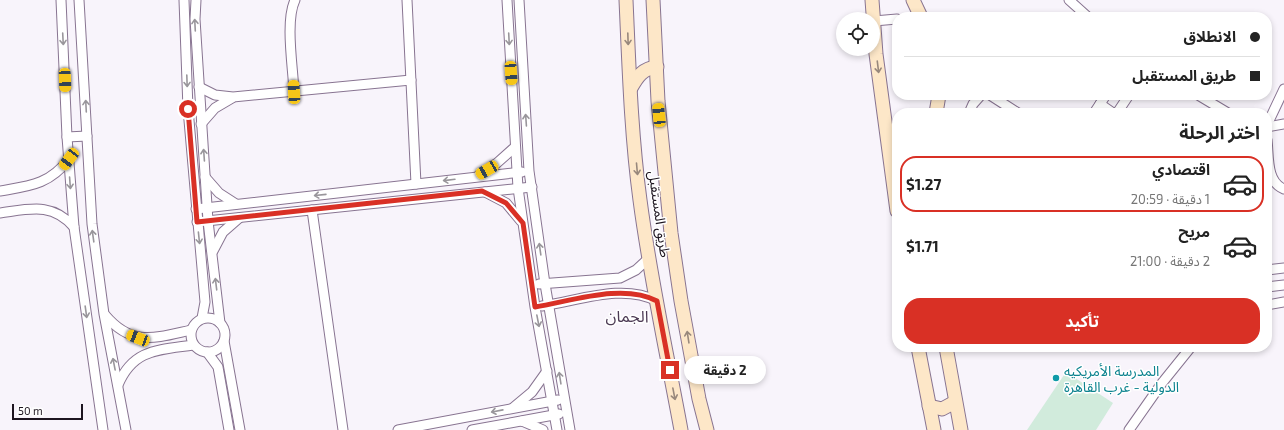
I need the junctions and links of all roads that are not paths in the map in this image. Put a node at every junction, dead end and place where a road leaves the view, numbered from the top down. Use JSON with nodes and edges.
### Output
{"nodes":[{"id":1,"x":61,"y":0,"type":"edge"},
{"id":2,"x":80,"y":0,"type":"edge"},
{"id":3,"x":184,"y":0,"type":"edge"},
{"id":4,"x":196,"y":0,"type":"edge"},
{"id":5,"x":295,"y":0,"type":"edge"},
{"id":6,"x":407,"y":0,"type":"edge"},
{"id":7,"x":507,"y":0,"type":"edge"},
{"id":8,"x":519,"y":0,"type":"edge"},
{"id":9,"x":626,"y":0,"type":"edge"},
{"id":10,"x":653,"y":0,"type":"edge"},
{"id":11,"x":872,"y":0,"type":"edge"},
{"id":12,"x":913,"y":0,"type":"edge"},
{"id":13,"x":1069,"y":0,"type":"edge"},
{"id":14,"x":873,"y":12,"type":"edge"},
{"id":15,"x":919,"y":12,"type":"edge"},
{"id":16,"x":1082,"y":12,"type":"edge"},
{"id":17,"x":892,"y":19,"type":"edge"},
{"id":18,"x":880,"y":20,"type":"edge"},
{"id":19,"x":879,"y":56,"type":"edge"},
{"id":20,"x":657,"y":67,"type":"junction"},
{"id":21,"x":411,"y":80,"type":"junction"},
{"id":22,"x":199,"y":86,"type":"junction"},
{"id":23,"x":631,"y":88,"type":"junction"},
{"id":24,"x":1284,"y":89,"type":"edge"},
{"id":25,"x":294,"y":92,"type":"junction"},
{"id":26,"x":233,"y":97,"type":"junction"},
{"id":27,"x":998,"y":100,"type":"edge"},
{"id":28,"x":1103,"y":100,"type":"edge"},
{"id":29,"x":1206,"y":100,"type":"edge"},
{"id":30,"x":1100,"y":104,"type":"junction"},
{"id":31,"x":188,"y":105,"type":"junction"},
{"id":32,"x":200,"y":105,"type":"junction"},
{"id":33,"x":1010,"y":108,"type":"edge"},
{"id":34,"x":1097,"y":108,"type":"edge"},
{"id":35,"x":1106,"y":108,"type":"edge"},
{"id":36,"x":1220,"y":108,"type":"edge"},
{"id":37,"x":1272,"y":115,"type":"edge"},
{"id":38,"x":201,"y":124,"type":"junction"},
{"id":39,"x":1284,"y":124,"type":"edge"},
{"id":40,"x":1272,"y":125,"type":"edge"},
{"id":41,"x":891,"y":131,"type":"edge"},
{"id":42,"x":87,"y":136,"type":"junction"},
{"id":43,"x":67,"y":137,"type":"junction"},
{"id":44,"x":892,"y":144,"type":"edge"},
{"id":45,"x":515,"y":147,"type":"junction"},
{"id":46,"x":69,"y":159,"type":"junction"},
{"id":47,"x":529,"y":171,"type":"junction"},
{"id":48,"x":517,"y":172,"type":"junction"},
{"id":49,"x":205,"y":177,"type":"junction"},
{"id":50,"x":476,"y":177,"type":"junction"},
{"id":51,"x":1272,"y":178,"type":"edge"},
{"id":52,"x":416,"y":184,"type":"junction"},
{"id":53,"x":532,"y":187,"type":"junction"},
{"id":54,"x":518,"y":188,"type":"junction"},
{"id":55,"x":368,"y":189,"type":"junction"},
{"id":56,"x":1284,"y":190,"type":"edge"},
{"id":57,"x":482,"y":191,"type":"junction"},
{"id":58,"x":0,"y":192,"type":"edge"},
{"id":59,"x":236,"y":204,"type":"junction"},
{"id":60,"x":370,"y":204,"type":"junction"},
{"id":61,"x":207,"y":207,"type":"junction"},
{"id":62,"x":196,"y":209,"type":"junction"},
{"id":63,"x":312,"y":210,"type":"junction"},
{"id":64,"x":0,"y":213,"type":"edge"},
{"id":65,"x":240,"y":217,"type":"junction"},
{"id":66,"x":208,"y":221,"type":"junction"},
{"id":67,"x":197,"y":222,"type":"junction"},
{"id":68,"x":523,"y":223,"type":"junction"},
{"id":69,"x":74,"y":227,"type":"junction"},
{"id":70,"x":212,"y":252,"type":"junction"},
{"id":71,"x":649,"y":258,"type":"junction"},
{"id":72,"x":1284,"y":268,"type":"edge"},
{"id":73,"x":1272,"y":269,"type":"edge"},
{"id":74,"x":545,"y":284,"type":"junction"},
{"id":75,"x":532,"y":285,"type":"junction"},
{"id":76,"x":1284,"y":285,"type":"edge"},
{"id":77,"x":1272,"y":286,"type":"edge"},
{"id":78,"x":657,"y":301,"type":"junction"},
{"id":79,"x":1284,"y":302,"type":"edge"},
{"id":80,"x":1272,"y":304,"type":"edge"},
{"id":81,"x":548,"y":305,"type":"junction"},
{"id":82,"x":535,"y":307,"type":"junction"},
{"id":83,"x":104,"y":314,"type":"junction"},
{"id":84,"x":202,"y":318,"type":"junction"},
{"id":85,"x":220,"y":323,"type":"junction"},
{"id":86,"x":191,"y":330,"type":"junction"},
{"id":87,"x":224,"y":341,"type":"junction"},
{"id":88,"x":193,"y":345,"type":"junction"},
{"id":89,"x":207,"y":352,"type":"junction"},
{"id":90,"x":919,"y":352,"type":"edge"},
{"id":91,"x":947,"y":352,"type":"edge"},
{"id":92,"x":1187,"y":352,"type":"edge"},
{"id":93,"x":547,"y":371,"type":"junction"},
{"id":94,"x":118,"y":385,"type":"junction"},
{"id":95,"x":563,"y":399,"type":"junction"},
{"id":96,"x":552,"y":401,"type":"junction"},
{"id":97,"x":955,"y":402,"type":"junction"},
{"id":98,"x":929,"y":406,"type":"junction"},
{"id":99,"x":513,"y":408,"type":"junction"},
{"id":100,"x":566,"y":412,"type":"junction"},
{"id":101,"x":554,"y":414,"type":"junction"},
{"id":102,"x":522,"y":421,"type":"junction"},
{"id":103,"x":103,"y":430,"type":"edge"},
{"id":104,"x":126,"y":430,"type":"edge"},
{"id":105,"x":229,"y":430,"type":"edge"},
{"id":106,"x":240,"y":430,"type":"edge"},
{"id":107,"x":343,"y":430,"type":"edge"},
{"id":108,"x":398,"y":430,"type":"edge"},
{"id":109,"x":472,"y":430,"type":"edge"},
{"id":110,"x":543,"y":430,"type":"edge"},
{"id":111,"x":557,"y":430,"type":"edge"},
{"id":112,"x":570,"y":430,"type":"edge"},
{"id":113,"x":681,"y":430,"type":"edge"},
{"id":114,"x":707,"y":430,"type":"edge"},
{"id":115,"x":934,"y":430,"type":"edge"},
{"id":116,"x":961,"y":430,"type":"edge"},
{"id":117,"x":1129,"y":430,"type":"edge"}],
"edges":[{"from":1,"to":43,"type":"street","one_way":true},
{"from":42,"to":2,"type":"street","one_way":true},
{"from":3,"to":31,"type":"street","one_way":true},
{"from":22,"to":4,"type":"street","one_way":true},
{"from":5,"to":25,"type":"street"},
{"from":6,"to":21,"type":"street"},
{"from":7,"to":45,"type":"street","one_way":true},
{"from":47,"to":8,"type":"street","one_way":true},
{"from":9,"to":23,"type":"main road","name":"طريق المستقبل","one_way":true},
{"from":10,"to":20,"type":"main road","name":"طريق المستقبل"},
{"from":11,"to":14,"type":"main road"},
{"from":12,"to":15,"type":"main road"},
{"from":13,"to":16,"type":"street"},
{"from":17,"to":18,"type":"street"},
{"from":19,"to":41,"type":"main road","one_way":true},
{"from":20,"to":23,"type":"main road"},
{"from":114,"to":20,"type":"main road","name":"طريق المستقبل","one_way":true},
{"from":21,"to":25,"type":"street"},
{"from":21,"to":52,"type":"street"},
{"from":22,"to":26,"type":"street"},
{"from":22,"to":32,"type":"street"},
{"from":23,"to":71,"type":"main road","name":"طريق المستقبل","one_way":true},
{"from":24,"to":37,"type":"street"},
{"from":25,"to":26,"type":"street"},
{"from":26,"to":38,"type":"street"},
{"from":27,"to":33,"type":"street"},
{"from":28,"to":30,"type":"street"},
{"from":29,"to":36,"type":"street"},
{"from":30,"to":34,"type":"street"},
{"from":30,"to":35,"type":"street"},
{"from":31,"to":32,"type":"street"},
{"from":31,"to":62,"type":"street"},
{"from":32,"to":38,"type":"street"},
{"from":49,"to":38,"type":"street","one_way":true},
{"from":39,"to":40,"type":"street"},
{"from":41,"to":44,"type":"main road"},
{"from":42,"to":43,"type":"street"},
{"from":83,"to":42,"type":"street","one_way":true},
{"from":43,"to":46,"type":"street"},
{"from":45,"to":48,"type":"street"},
{"from":45,"to":50,"type":"street"},
{"from":46,"to":58,"type":"street"},
{"from":46,"to":69,"type":"street","one_way":true},
{"from":47,"to":48,"type":"street"},
{"from":47,"to":53,"type":"street"},
{"from":48,"to":50,"type":"street"},
{"from":48,"to":54,"type":"street"},
{"from":49,"to":59,"type":"street"},
{"from":49,"to":61,"type":"street"},
{"from":50,"to":52,"type":"street","one_way":true},
{"from":51,"to":56,"type":"street"},
{"from":52,"to":55,"type":"street"},
{"from":53,"to":54,"type":"street"},
{"from":74,"to":53,"type":"street","one_way":true},
{"from":54,"to":57,"type":"street"},
{"from":54,"to":68,"type":"street"},
{"from":55,"to":59,"type":"street","one_way":true},
{"from":55,"to":60,"type":"street"},
{"from":57,"to":60,"type":"street"},
{"from":57,"to":68,"type":"street"},
{"from":59,"to":61,"type":"street"},
{"from":60,"to":63,"type":"street"},
{"from":61,"to":62,"type":"street"},
{"from":61,"to":66,"type":"street"},
{"from":62,"to":67,"type":"street"},
{"from":63,"to":65,"type":"street"},
{"from":63,"to":107,"type":"street"},
{"from":64,"to":69,"type":"street"},
{"from":65,"to":66,"type":"street"},
{"from":65,"to":70,"type":"street"},
{"from":66,"to":67,"type":"street"},
{"from":66,"to":70,"type":"street"},
{"from":67,"to":84,"type":"street","one_way":true},
{"from":68,"to":75,"type":"street"},
{"from":69,"to":103,"type":"street","one_way":true},
{"from":85,"to":70,"type":"street","one_way":true},
{"from":71,"to":74,"type":"street"},
{"from":71,"to":78,"type":"main road","name":"طريق المستقبل"},
{"from":72,"to":73,"type":"street"},
{"from":74,"to":75,"type":"street"},
{"from":74,"to":81,"type":"street"},
{"from":75,"to":82,"type":"street"},
{"from":76,"to":77,"type":"street"},
{"from":78,"to":81,"type":"street"},
{"from":78,"to":113,"type":"main road","name":"طريق المستقبل","one_way":true},
{"from":79,"to":80,"type":"street"},
{"from":81,"to":82,"type":"street"},
{"from":95,"to":81,"type":"street","one_way":true},
{"from":82,"to":93,"type":"street","one_way":true},
{"from":83,"to":86,"type":"street"},
{"from":94,"to":83,"type":"street","one_way":true},
{"from":84,"to":85,"type":"street"},
{"from":84,"to":86,"type":"street"},
{"from":85,"to":87,"type":"street"},
{"from":86,"to":88,"type":"street"},
{"from":87,"to":89,"type":"street"},
{"from":87,"to":106,"type":"street"},
{"from":88,"to":89,"type":"street"},
{"from":88,"to":94,"type":"street"},
{"from":89,"to":105,"type":"street"},
{"from":90,"to":98,"type":"main road"},
{"from":91,"to":97,"type":"main road"},
{"from":92,"to":117,"type":"street"},
{"from":93,"to":96,"type":"street"},
{"from":93,"to":99,"type":"street"},
{"from":94,"to":104,"type":"street"},
{"from":95,"to":96,"type":"street"},
{"from":95,"to":100,"type":"street"},
{"from":96,"to":99,"type":"street"},
{"from":96,"to":101,"type":"street"},
{"from":97,"to":98,"type":"main road"},
{"from":97,"to":116,"type":"main road"},
{"from":98,"to":115,"type":"main road"},
{"from":99,"to":108,"type":"street","one_way":true},
{"from":100,"to":101,"type":"street"},
{"from":100,"to":112,"type":"street"},
{"from":101,"to":102,"type":"street"},
{"from":101,"to":111,"type":"street"},
{"from":102,"to":109,"type":"street"},
{"from":102,"to":110,"type":"street"}]}
